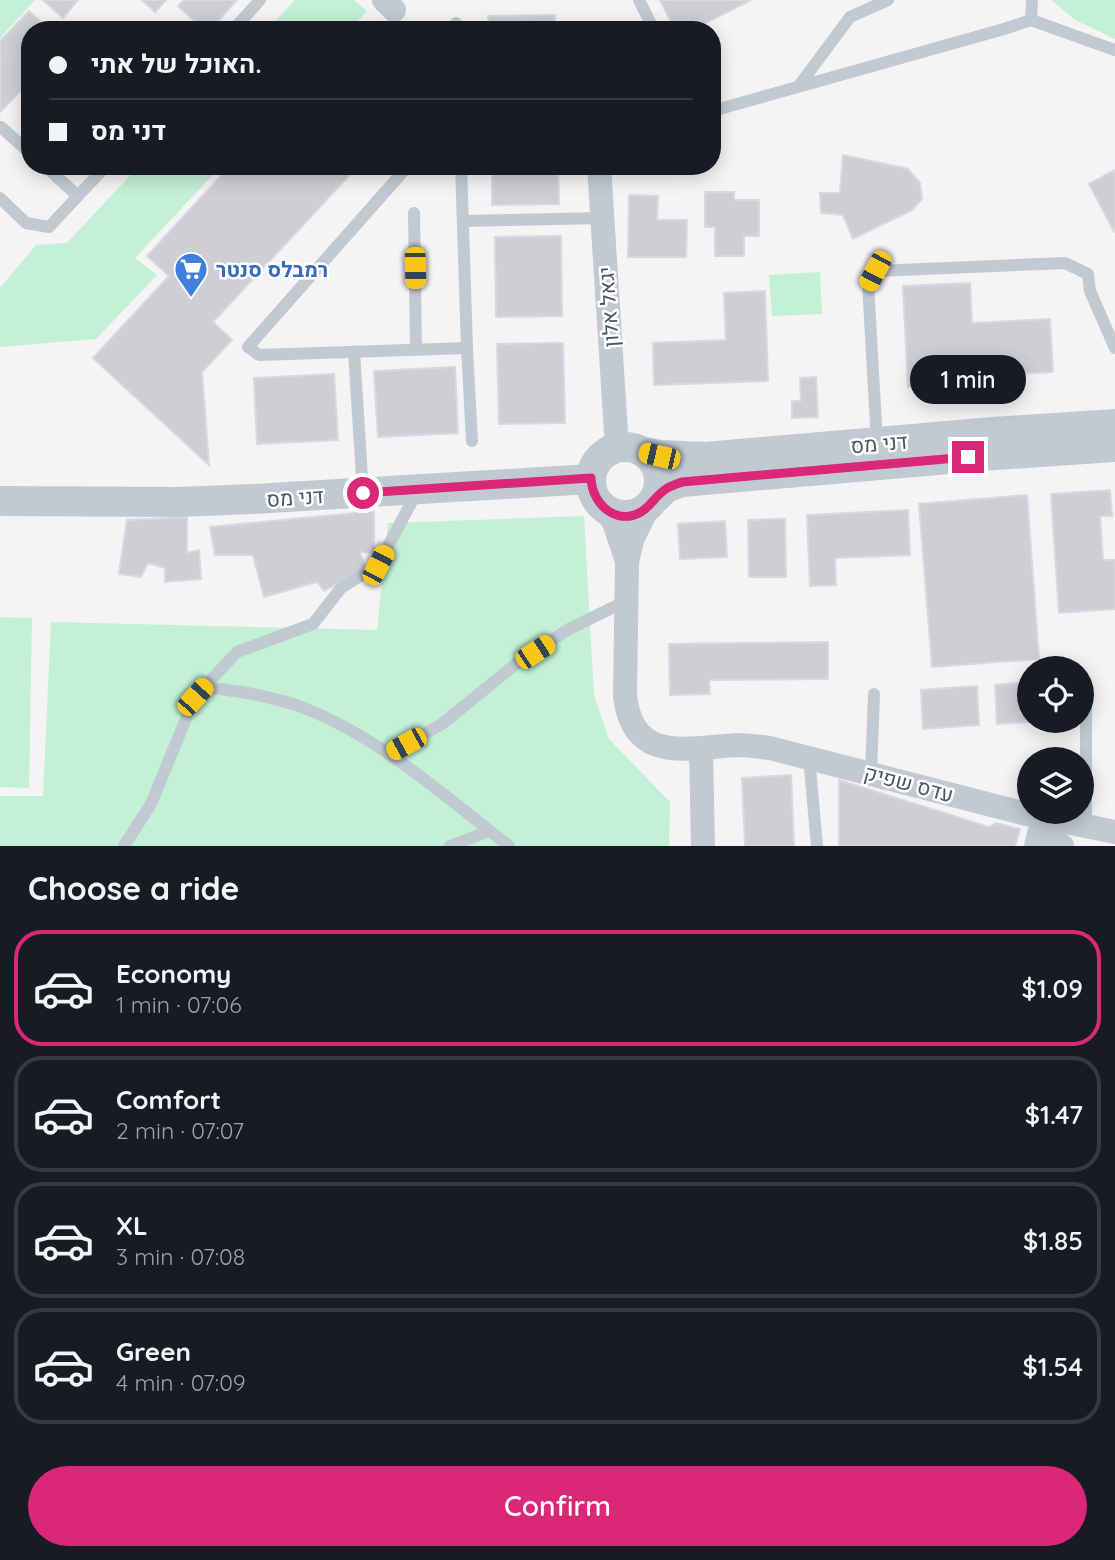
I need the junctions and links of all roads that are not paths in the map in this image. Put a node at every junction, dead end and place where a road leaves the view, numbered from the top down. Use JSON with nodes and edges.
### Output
{"nodes":[{"id":1,"x":260,"y":0,"type":"edge"},
{"id":2,"x":639,"y":0,"type":"edge"},
{"id":3,"x":888,"y":0,"type":"edge"},
{"id":4,"x":1032,"y":0,"type":"edge"},
{"id":5,"x":1031,"y":20,"type":"junction"},
{"id":6,"x":241,"y":21,"type":"edge"},
{"id":7,"x":650,"y":21,"type":"edge"},
{"id":8,"x":1115,"y":50,"type":"edge"},
{"id":9,"x":798,"y":87,"type":"junction"},
{"id":10,"x":721,"y":108,"type":"edge"},
{"id":11,"x":1,"y":127,"type":"edge"},
{"id":12,"x":21,"y":145,"type":"edge"},
{"id":13,"x":55,"y":175,"type":"edge"},
{"id":14,"x":98,"y":175,"type":"edge"},
{"id":15,"x":400,"y":175,"type":"edge"},
{"id":16,"x":461,"y":175,"type":"edge"},
{"id":17,"x":600,"y":175,"type":"edge"},
{"id":18,"x":78,"y":196,"type":"junction"},
{"id":19,"x":0,"y":198,"type":"edge"},
{"id":20,"x":414,"y":213,"type":"dead end"},
{"id":21,"x":602,"y":218,"type":"junction"},
{"id":22,"x":463,"y":221,"type":"junction"},
{"id":23,"x":467,"y":348,"type":"junction"},
{"id":24,"x":1115,"y":348,"type":"edge"},
{"id":25,"x":416,"y":350,"type":"junction"},
{"id":26,"x":354,"y":352,"type":"junction"},
{"id":27,"x":1115,"y":424,"type":"edge"},
{"id":28,"x":472,"y":441,"type":"dead end"},
{"id":29,"x":877,"y":443,"type":"junction"},
{"id":30,"x":1115,"y":447,"type":"edge"},
{"id":31,"x":630,"y":450,"type":"junction"},
{"id":32,"x":591,"y":478,"type":"junction"},
{"id":33,"x":418,"y":489,"type":"junction"},
{"id":34,"x":363,"y":493,"type":"junction"},
{"id":35,"x":0,"y":501,"type":"edge"},
{"id":36,"x":652,"y":502,"type":"junction"},
{"id":37,"x":603,"y":508,"type":"junction"},
{"id":38,"x":627,"y":562,"type":"junction"},
{"id":39,"x":626,"y":600,"type":"junction"},
{"id":40,"x":204,"y":687,"type":"junction"},
{"id":41,"x":874,"y":694,"type":"dead end"},
{"id":42,"x":1086,"y":733,"type":"edge"},
{"id":43,"x":701,"y":749,"type":"junction"},
{"id":44,"x":388,"y":754,"type":"junction"},
{"id":45,"x":809,"y":757,"type":"junction"},
{"id":46,"x":871,"y":773,"type":"junction"},
{"id":47,"x":1086,"y":828,"type":"junction"},
{"id":48,"x":489,"y":831,"type":"junction"},
{"id":49,"x":1115,"y":832,"type":"edge"},
{"id":50,"x":1039,"y":833,"type":"edge"},
{"id":51,"x":124,"y":846,"type":"edge"},
{"id":52,"x":450,"y":846,"type":"edge"},
{"id":53,"x":509,"y":846,"type":"edge"},
{"id":54,"x":703,"y":846,"type":"edge"},
{"id":55,"x":817,"y":846,"type":"edge"},
{"id":56,"x":1062,"y":846,"type":"edge"}],
"edges":[{"from":1,"to":6,"type":"lane"},
{"from":2,"to":7,"type":"lane"},
{"from":3,"to":9,"type":"lane"},
{"from":4,"to":5,"type":"lane"},
{"from":5,"to":8,"type":"lane"},
{"from":5,"to":9,"type":"lane"},
{"from":9,"to":10,"type":"lane"},
{"from":11,"to":12,"type":"lane"},
{"from":13,"to":18,"type":"lane"},
{"from":14,"to":18,"type":"lane"},
{"from":15,"to":26,"type":"lane"},
{"from":16,"to":22,"type":"lane"},
{"from":17,"to":21,"type":"street","name":"יגאל אלון"},
{"from":18,"to":19,"type":"lane"},
{"from":20,"to":25,"type":"lane"},
{"from":21,"to":22,"type":"lane"},
{"from":21,"to":31,"type":"street","name":"יגאל אלון"},
{"from":22,"to":23,"type":"lane"},
{"from":23,"to":25,"type":"lane"},
{"from":23,"to":28,"type":"lane"},
{"from":24,"to":29,"type":"lane"},
{"from":25,"to":26,"type":"lane"},
{"from":26,"to":34,"type":"lane"},
{"from":27,"to":29,"type":"street","name":"דני מס"},
{"from":29,"to":31,"type":"street","name":"דני מס"},
{"from":30,"to":36,"type":"street","name":"דני מס"},
{"from":31,"to":32,"type":"street"},
{"from":31,"to":36,"type":"street"},
{"from":32,"to":33,"type":"street","name":"דני מס"},
{"from":32,"to":37,"type":"street"},
{"from":33,"to":34,"type":"street","name":"דני מס"},
{"from":33,"to":40,"type":"lane"},
{"from":34,"to":35,"type":"street","name":"דני מס"},
{"from":36,"to":37,"type":"street"},
{"from":36,"to":38,"type":"street"},
{"from":37,"to":38,"type":"street"},
{"from":38,"to":39,"type":"street","name":"עדס שפיק"},
{"from":39,"to":43,"type":"street","name":"עדס שפיק"},
{"from":39,"to":44,"type":"lane"},
{"from":40,"to":44,"type":"lane"},
{"from":40,"to":51,"type":"lane"},
{"from":41,"to":46,"type":"lane"},
{"from":42,"to":47,"type":"lane"},
{"from":43,"to":45,"type":"street","name":"עדס שפיק"},
{"from":43,"to":54,"type":"street"},
{"from":44,"to":48,"type":"lane"},
{"from":45,"to":46,"type":"street","name":"עדס שפיק"},
{"from":45,"to":55,"type":"lane"},
{"from":46,"to":50,"type":"street","name":"עדס שפיק"},
{"from":47,"to":49,"type":"street","name":"עדס שפיק"},
{"from":47,"to":50,"type":"street","name":"עדס שפיק"},
{"from":48,"to":52,"type":"lane"},
{"from":48,"to":53,"type":"lane"},
{"from":50,"to":56,"type":"street"}]}
